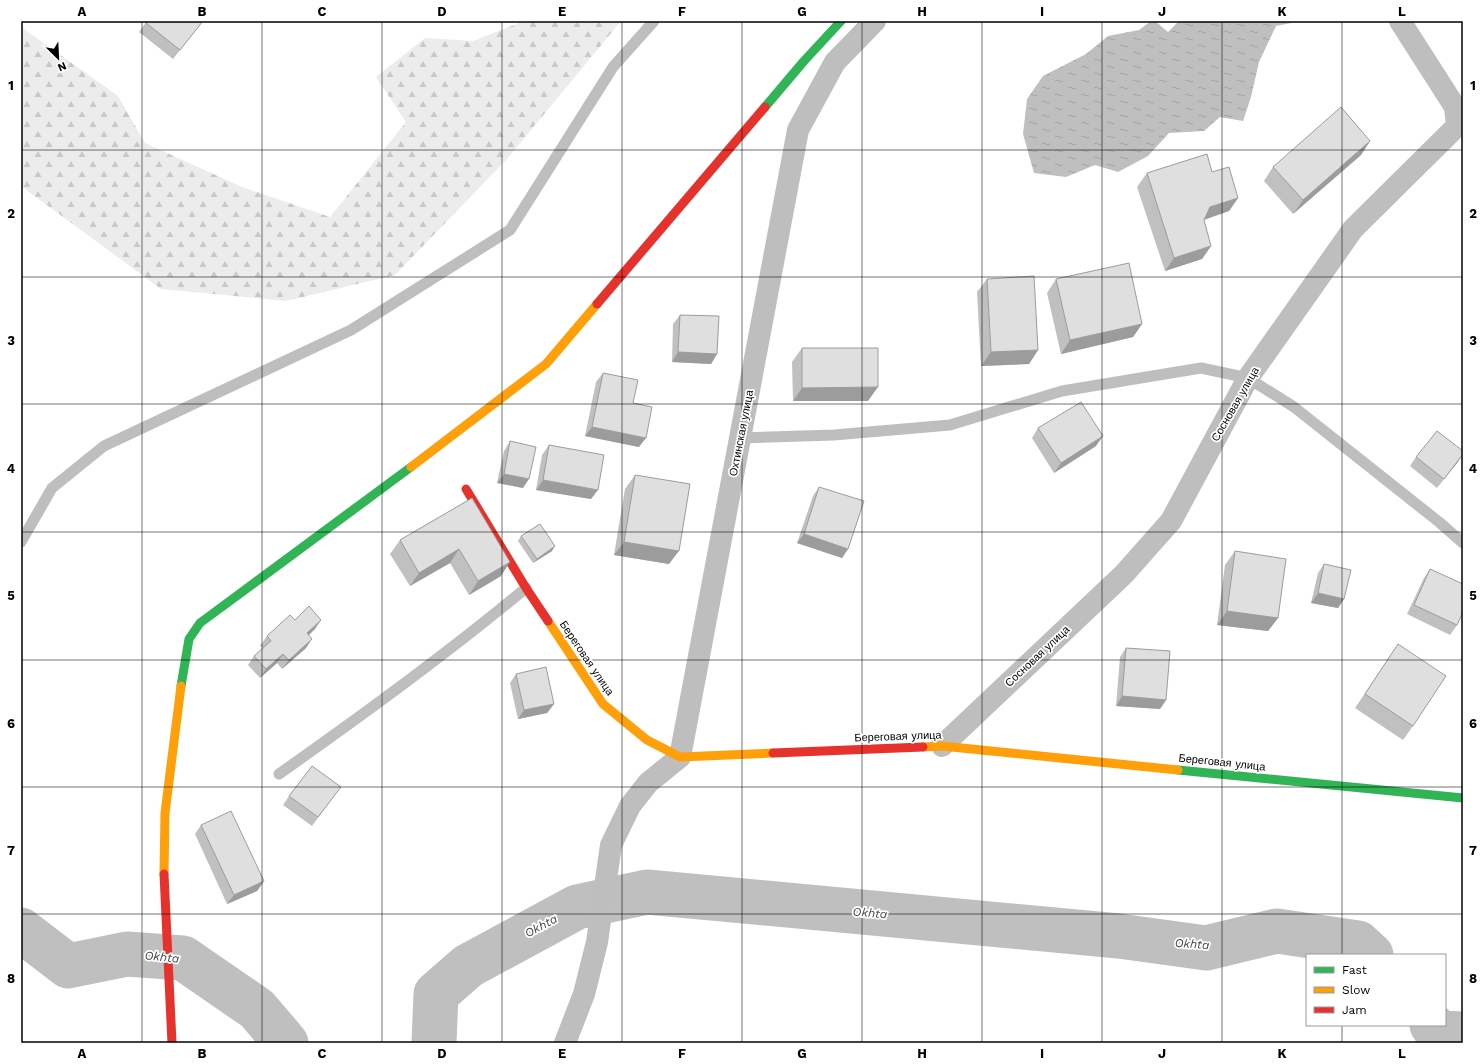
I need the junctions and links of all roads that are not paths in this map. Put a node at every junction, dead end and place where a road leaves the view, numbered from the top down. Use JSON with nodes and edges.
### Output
{"nodes":[{"id":1,"x":654,"y":21,"type":"edge"},
{"id":2,"x":841,"y":21,"type":"edge"},
{"id":3,"x":875,"y":21,"type":"edge"},
{"id":4,"x":1400,"y":21,"type":"edge"},
{"id":5,"x":1248,"y":378,"type":"junction"},
{"id":6,"x":740,"y":438,"type":"junction"},
{"id":7,"x":466,"y":489,"type":"dead end"},
{"id":8,"x":21,"y":542,"type":"edge"},
{"id":9,"x":1463,"y":543,"type":"edge"},
{"id":10,"x":526,"y":588,"type":"junction"},
{"id":11,"x":942,"y":746,"type":"junction"},
{"id":12,"x":680,"y":757,"type":"junction"},
{"id":13,"x":279,"y":774,"type":"dead end"},
{"id":14,"x":1463,"y":798,"type":"edge"},
{"id":15,"x":172,"y":1043,"type":"edge"},
{"id":16,"x":566,"y":1043,"type":"edge"}],
"edges":[{"from":1,"to":8,"type":"lane"},
{"from":2,"to":15,"type":"street"},
{"from":3,"to":6,"type":"street","name":"Охтинская улица"},
{"from":4,"to":5,"type":"street","name":"Сосновая улица"},
{"from":5,"to":6,"type":"lane"},
{"from":5,"to":9,"type":"lane"},
{"from":5,"to":11,"type":"street","name":"Сосновая улица"},
{"from":6,"to":12,"type":"street","name":"Охтинская улица"},
{"from":7,"to":10,"type":"street","name":"Береговая улица"},
{"from":10,"to":12,"type":"street","name":"Береговая улица"},
{"from":10,"to":13,"type":"lane"},
{"from":11,"to":12,"type":"street","name":"Береговая улица"},
{"from":11,"to":14,"type":"street","name":"Береговая улица"},
{"from":12,"to":16,"type":"street"}]}
